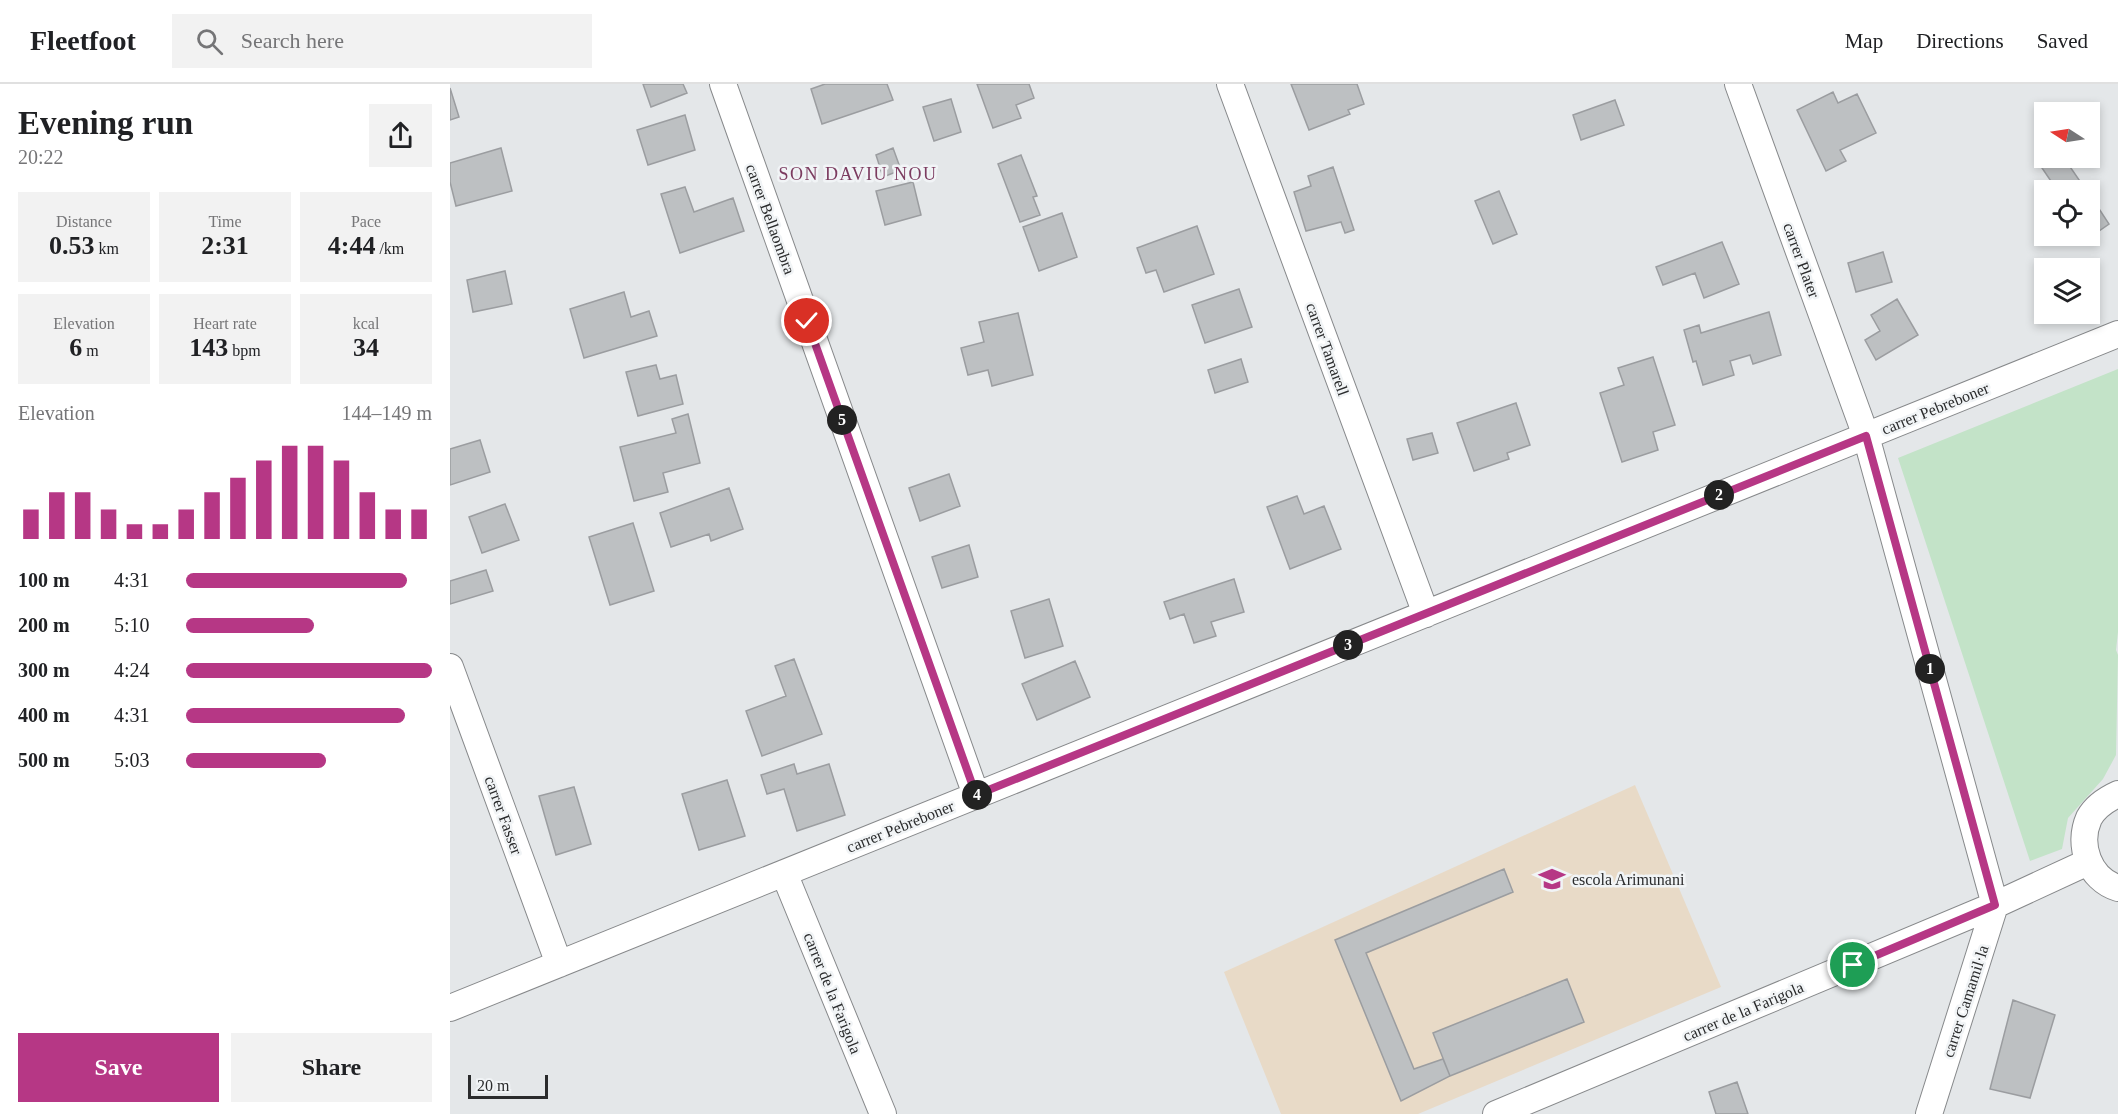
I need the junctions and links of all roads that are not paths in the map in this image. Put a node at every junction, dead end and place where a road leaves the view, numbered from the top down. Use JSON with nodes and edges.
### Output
{"nodes":[{"id":1,"x":723,"y":84,"type":"edge"},
{"id":2,"x":1230,"y":84,"type":"edge"},
{"id":3,"x":1738,"y":84,"type":"edge"},
{"id":4,"x":2118,"y":334,"type":"edge"},
{"id":5,"x":1866,"y":436,"type":"junction"},
{"id":6,"x":1426,"y":614,"type":"junction"},
{"id":7,"x":450,"y":667,"type":"edge"},
{"id":8,"x":2118,"y":794,"type":"edge"},
{"id":9,"x":976,"y":795,"type":"junction"},
{"id":10,"x":2088,"y":862,"type":"junction"},
{"id":11,"x":784,"y":873,"type":"junction"},
{"id":12,"x":2118,"y":888,"type":"edge"},
{"id":13,"x":1995,"y":905,"type":"junction"},
{"id":14,"x":559,"y":964,"type":"junction"},
{"id":15,"x":450,"y":1008,"type":"edge"},
{"id":16,"x":883,"y":1114,"type":"edge"},
{"id":17,"x":1496,"y":1114,"type":"edge"},
{"id":18,"x":1929,"y":1114,"type":"edge"}],
"edges":[{"from":1,"to":9,"type":"street","name":"carrer Bellaombra"},
{"from":2,"to":6,"type":"street","name":"carrer Tamarell"},
{"from":3,"to":5,"type":"street","name":"carrer Plater"},
{"from":4,"to":5,"type":"street","name":"carrer Pebreboner"},
{"from":5,"to":6,"type":"street","name":"carrer Pebreboner"},
{"from":5,"to":13,"type":"street"},
{"from":6,"to":9,"type":"street","name":"carrer Pebreboner"},
{"from":7,"to":14,"type":"street","name":"carrer Fasser"},
{"from":8,"to":10,"type":"street"},
{"from":9,"to":11,"type":"street","name":"carrer Pebreboner"},
{"from":10,"to":12,"type":"street"},
{"from":10,"to":13,"type":"street","name":"carrer de la Farigola"},
{"from":11,"to":14,"type":"street","name":"carrer Pebreboner"},
{"from":11,"to":16,"type":"street","name":"carrer de la Farigola"},
{"from":13,"to":17,"type":"street","name":"carrer de la Farigola"},
{"from":13,"to":18,"type":"street","name":"carrer Camamil·la"},
{"from":14,"to":15,"type":"street","name":"carrer Pebreboner"}]}
